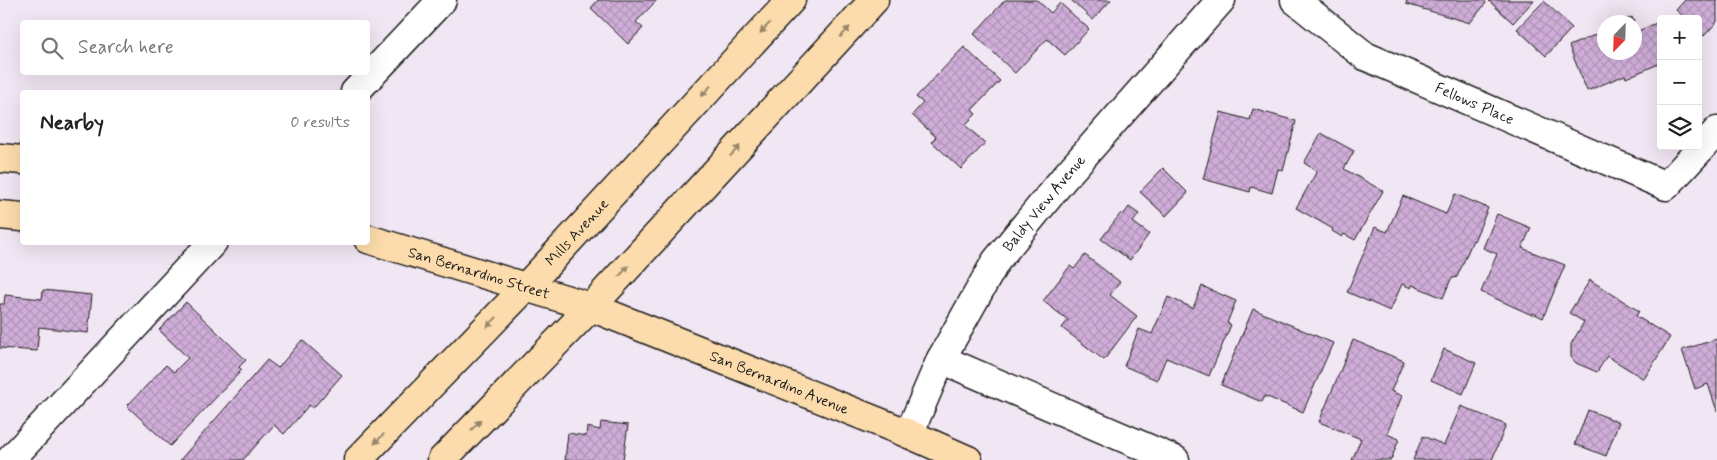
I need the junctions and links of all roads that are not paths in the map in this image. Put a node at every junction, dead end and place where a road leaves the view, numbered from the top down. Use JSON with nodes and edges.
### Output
{"nodes":[{"id":1,"x":442,"y":0,"type":"edge"},
{"id":2,"x":791,"y":0,"type":"edge"},
{"id":3,"x":874,"y":0,"type":"edge"},
{"id":4,"x":1221,"y":0,"type":"edge"},
{"id":5,"x":1296,"y":0,"type":"edge"},
{"id":6,"x":357,"y":90,"type":"edge"},
{"id":7,"x":1717,"y":131,"type":"edge"},
{"id":8,"x":0,"y":158,"type":"edge"},
{"id":9,"x":20,"y":160,"type":"edge"},
{"id":10,"x":0,"y":216,"type":"edge"},
{"id":11,"x":20,"y":217,"type":"edge"},
{"id":12,"x":370,"y":240,"type":"edge"},
{"id":13,"x":210,"y":245,"type":"edge"},
{"id":14,"x":526,"y":287,"type":"junction"},
{"id":15,"x":591,"y":307,"type":"junction"},
{"id":16,"x":941,"y":359,"type":"junction"},
{"id":17,"x":909,"y":434,"type":"junction"},
{"id":18,"x":10,"y":460,"type":"edge"},
{"id":19,"x":358,"y":460,"type":"edge"},
{"id":20,"x":442,"y":460,"type":"edge"},
{"id":21,"x":968,"y":460,"type":"edge"},
{"id":22,"x":1176,"y":460,"type":"edge"}],
"edges":[{"from":1,"to":6,"type":"street"},
{"from":2,"to":14,"type":"main road","name":"Mills Avenue","one_way":true},
{"from":15,"to":3,"type":"main road","one_way":true},
{"from":4,"to":16,"type":"street","name":"Baldy View Avenue"},
{"from":5,"to":7,"type":"street","name":"Fellows Place"},
{"from":8,"to":9,"type":"main road"},
{"from":10,"to":11,"type":"main road"},
{"from":12,"to":14,"type":"main road","name":"San Bernardino Street"},
{"from":13,"to":18,"type":"street"},
{"from":14,"to":15,"type":"main road","name":"San Bernardino Street"},
{"from":14,"to":19,"type":"main road","name":"Mills Avenue","one_way":true},
{"from":15,"to":17,"type":"main road","name":"San Bernardino Avenue"},
{"from":20,"to":15,"type":"main road","one_way":true},
{"from":16,"to":17,"type":"street","name":"Baldy View Avenue"},
{"from":16,"to":22,"type":"street"},
{"from":17,"to":21,"type":"main road","name":"San Bernardino Avenue"}]}
